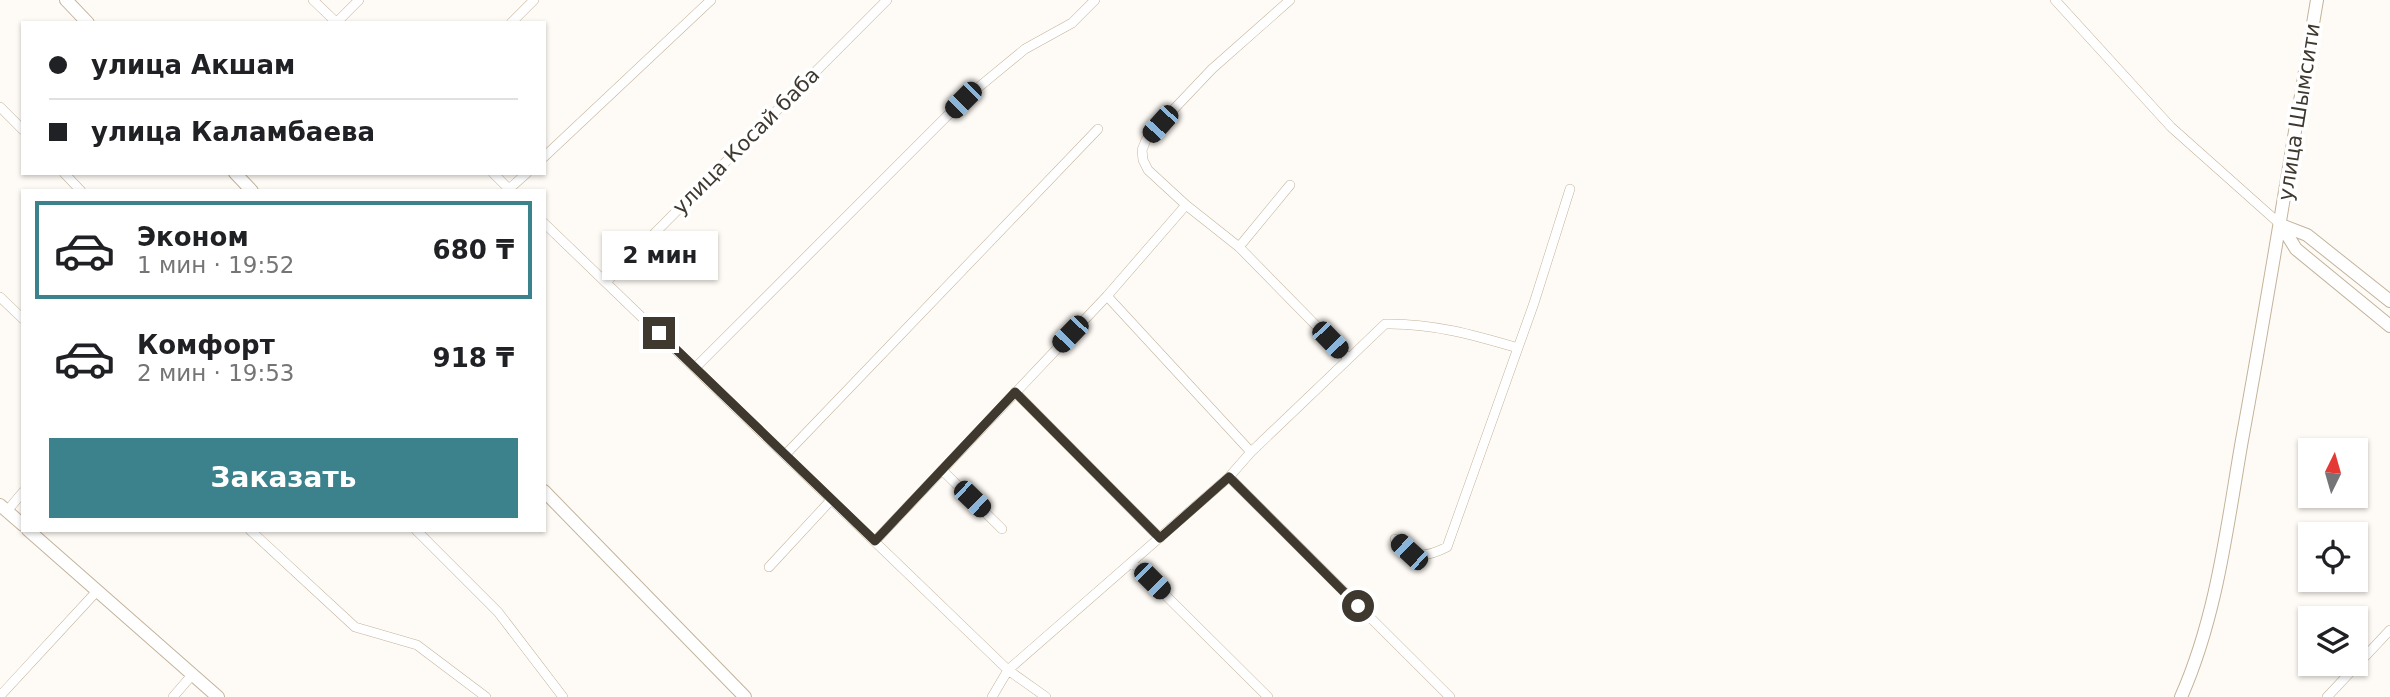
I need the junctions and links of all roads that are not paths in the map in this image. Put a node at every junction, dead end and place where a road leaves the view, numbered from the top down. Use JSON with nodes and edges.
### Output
{"nodes":[{"id":1,"x":66,"y":0,"type":"edge"},
{"id":2,"x":313,"y":0,"type":"edge"},
{"id":3,"x":359,"y":0,"type":"edge"},
{"id":4,"x":534,"y":0,"type":"edge"},
{"id":5,"x":711,"y":0,"type":"edge"},
{"id":6,"x":887,"y":0,"type":"edge"},
{"id":7,"x":1094,"y":0,"type":"edge"},
{"id":8,"x":1290,"y":0,"type":"edge"},
{"id":9,"x":2055,"y":0,"type":"edge"},
{"id":10,"x":2317,"y":0,"type":"edge"},
{"id":11,"x":86,"y":21,"type":"edge"},
{"id":12,"x":335,"y":21,"type":"edge"},
{"id":13,"x":339,"y":21,"type":"edge"},
{"id":14,"x":514,"y":21,"type":"edge"},
{"id":15,"x":0,"y":107,"type":"edge"},
{"id":16,"x":21,"y":128,"type":"edge"},
{"id":17,"x":1098,"y":129,"type":"dead end"},
{"id":18,"x":546,"y":155,"type":"edge"},
{"id":19,"x":66,"y":175,"type":"edge"},
{"id":20,"x":237,"y":175,"type":"edge"},
{"id":21,"x":495,"y":175,"type":"edge"},
{"id":22,"x":525,"y":175,"type":"edge"},
{"id":23,"x":1290,"y":184,"type":"dead end"},
{"id":24,"x":79,"y":189,"type":"edge"},
{"id":25,"x":250,"y":189,"type":"edge"},
{"id":26,"x":509,"y":189,"type":"edge"},
{"id":27,"x":511,"y":189,"type":"edge"},
{"id":28,"x":1570,"y":189,"type":"dead end"},
{"id":29,"x":1186,"y":205,"type":"junction"},
{"id":30,"x":546,"y":225,"type":"edge"},
{"id":31,"x":2281,"y":225,"type":"junction"},
{"id":32,"x":1239,"y":247,"type":"junction"},
{"id":33,"x":606,"y":282,"type":"junction"},
{"id":34,"x":1107,"y":296,"type":"junction"},
{"id":35,"x":0,"y":297,"type":"edge"},
{"id":36,"x":2390,"y":301,"type":"edge"},
{"id":37,"x":21,"y":317,"type":"edge"},
{"id":38,"x":2390,"y":326,"type":"edge"},
{"id":39,"x":1518,"y":348,"type":"junction"},
{"id":40,"x":1348,"y":358,"type":"junction"},
{"id":41,"x":695,"y":368,"type":"junction"},
{"id":42,"x":1015,"y":392,"type":"junction"},
{"id":43,"x":1251,"y":452,"type":"junction"},
{"id":44,"x":785,"y":455,"type":"junction"},
{"id":45,"x":942,"y":470,"type":"junction"},
{"id":46,"x":1229,"y":477,"type":"junction"},
{"id":47,"x":546,"y":493,"type":"edge"},
{"id":48,"x":21,"y":494,"type":"edge"},
{"id":49,"x":831,"y":500,"type":"junction"},
{"id":50,"x":3,"y":508,"type":"edge"},
{"id":51,"x":21,"y":523,"type":"edge"},
{"id":52,"x":1003,"y":529,"type":"dead end"},
{"id":53,"x":31,"y":532,"type":"edge"},
{"id":54,"x":252,"y":532,"type":"edge"},
{"id":55,"x":418,"y":532,"type":"edge"},
{"id":56,"x":1160,"y":538,"type":"junction"},
{"id":57,"x":1395,"y":539,"type":"dead end"},
{"id":58,"x":875,"y":541,"type":"junction"},
{"id":59,"x":1132,"y":562,"type":"junction"},
{"id":60,"x":769,"y":567,"type":"dead end"},
{"id":61,"x":97,"y":592,"type":"junction"},
{"id":62,"x":2390,"y":630,"type":"edge"},
{"id":63,"x":1007,"y":670,"type":"junction"},
{"id":64,"x":192,"y":675,"type":"junction"},
{"id":65,"x":0,"y":696,"type":"edge"},
{"id":66,"x":173,"y":697,"type":"edge"},
{"id":67,"x":218,"y":697,"type":"edge"},
{"id":68,"x":486,"y":697,"type":"edge"},
{"id":69,"x":563,"y":697,"type":"edge"},
{"id":70,"x":745,"y":697,"type":"edge"},
{"id":71,"x":992,"y":697,"type":"edge"},
{"id":72,"x":1046,"y":697,"type":"edge"},
{"id":73,"x":1268,"y":697,"type":"edge"},
{"id":74,"x":1450,"y":697,"type":"edge"},
{"id":75,"x":2181,"y":697,"type":"edge"},
{"id":76,"x":2327,"y":697,"type":"edge"}],
"edges":[{"from":1,"to":11,"type":"main road"},
{"from":2,"to":12,"type":"street"},
{"from":3,"to":13,"type":"street"},
{"from":4,"to":14,"type":"street"},
{"from":5,"to":18,"type":"street"},
{"from":6,"to":33,"type":"street","name":"улица Косай баба"},
{"from":7,"to":41,"type":"street"},
{"from":8,"to":29,"type":"street"},
{"from":9,"to":31,"type":"street"},
{"from":10,"to":31,"type":"main road","name":"улица Шымсити"},
{"from":15,"to":16,"type":"street"},
{"from":17,"to":44,"type":"street"},
{"from":19,"to":24,"type":"street"},
{"from":20,"to":25,"type":"main road"},
{"from":21,"to":26,"type":"street"},
{"from":22,"to":27,"type":"street"},
{"from":23,"to":32,"type":"street"},
{"from":28,"to":39,"type":"street"},
{"from":29,"to":32,"type":"street"},
{"from":29,"to":34,"type":"street"},
{"from":30,"to":33,"type":"street"},
{"from":31,"to":36,"type":"main road"},
{"from":31,"to":38,"type":"main road"},
{"from":31,"to":75,"type":"main road","name":"улица Шымсити"},
{"from":32,"to":40,"type":"street"},
{"from":33,"to":41,"type":"street"},
{"from":34,"to":42,"type":"street"},
{"from":34,"to":43,"type":"street"},
{"from":35,"to":37,"type":"street"},
{"from":39,"to":40,"type":"street"},
{"from":39,"to":57,"type":"street"},
{"from":40,"to":43,"type":"street"},
{"from":41,"to":44,"type":"street"},
{"from":42,"to":45,"type":"street"},
{"from":42,"to":56,"type":"street"},
{"from":43,"to":46,"type":"street"},
{"from":44,"to":49,"type":"street"},
{"from":45,"to":52,"type":"street"},
{"from":45,"to":58,"type":"street"},
{"from":46,"to":56,"type":"street"},
{"from":46,"to":74,"type":"street"},
{"from":47,"to":70,"type":"main road"},
{"from":48,"to":50,"type":"street"},
{"from":49,"to":58,"type":"street"},
{"from":49,"to":60,"type":"street"},
{"from":50,"to":51,"type":"main road"},
{"from":53,"to":61,"type":"main road"},
{"from":54,"to":68,"type":"street"},
{"from":55,"to":69,"type":"street"},
{"from":56,"to":59,"type":"street"},
{"from":58,"to":63,"type":"street"},
{"from":59,"to":63,"type":"street"},
{"from":59,"to":73,"type":"street"},
{"from":61,"to":64,"type":"main road"},
{"from":61,"to":65,"type":"street"},
{"from":62,"to":76,"type":"street"},
{"from":63,"to":71,"type":"street"},
{"from":63,"to":72,"type":"street"},
{"from":64,"to":66,"type":"street"},
{"from":64,"to":67,"type":"main road"}]}
